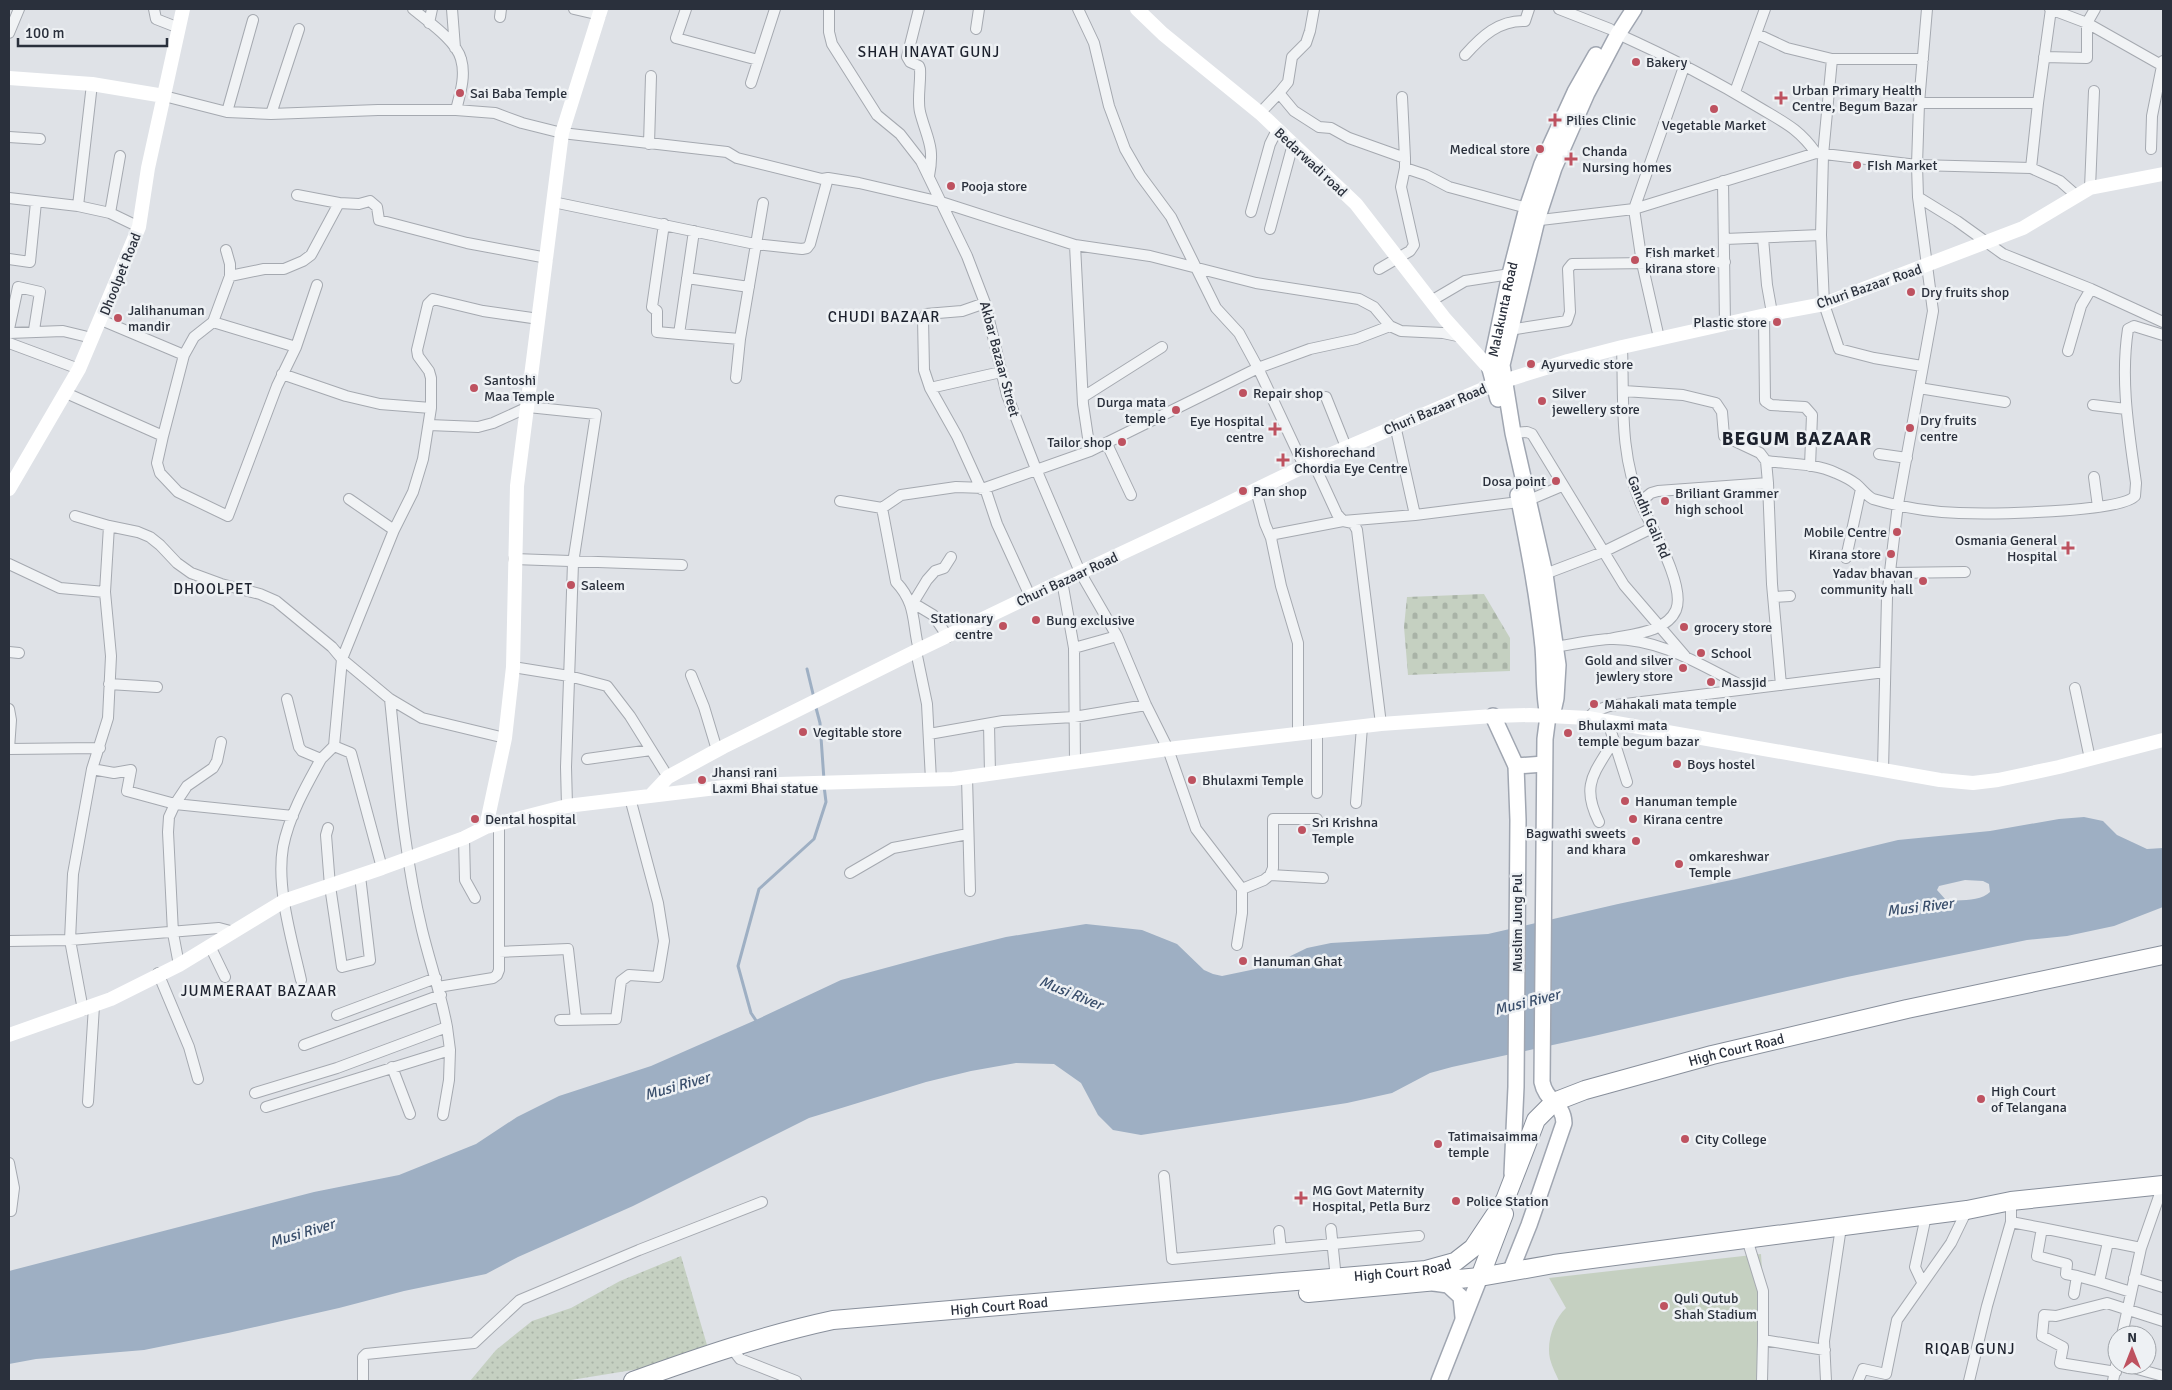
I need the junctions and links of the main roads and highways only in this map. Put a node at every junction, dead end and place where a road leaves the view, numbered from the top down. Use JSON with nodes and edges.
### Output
{"nodes":[{"id":1,"x":1622,"y":9,"type":"edge"},
{"id":2,"x":1634,"y":9,"type":"edge"},
{"id":3,"x":1614,"y":31,"type":"junction"},
{"id":4,"x":1529,"y":217,"type":"junction"},
{"id":5,"x":1499,"y":383,"type":"junction"},
{"id":6,"x":1524,"y":501,"type":"junction"},
{"id":7,"x":1493,"y":716,"type":"road end"},
{"id":8,"x":1548,"y":716,"type":"junction"},
{"id":9,"x":1544,"y":764,"type":"junction"},
{"id":10,"x":1516,"y":766,"type":"junction"},
{"id":11,"x":2163,"y":955,"type":"edge"},
{"id":12,"x":1554,"y":1102,"type":"junction"},
{"id":13,"x":2163,"y":1185,"type":"edge"},
{"id":14,"x":1507,"y":1193,"type":"junction"},
{"id":15,"x":1511,"y":1270,"type":"junction"},
{"id":16,"x":1480,"y":1277,"type":"junction"},
{"id":17,"x":1432,"y":1282,"type":"junction"},
{"id":18,"x":1462,"y":1326,"type":"junction"},
{"id":19,"x":733,"y":1350,"type":"junction"},
{"id":20,"x":633,"y":1381,"type":"edge"},
{"id":21,"x":656,"y":1381,"type":"edge"},
{"id":22,"x":1439,"y":1381,"type":"edge"}],
"edges":[{"from":1,"to":3,"type":"main road","name":"Malakunta Road"},
{"from":2,"to":3,"type":"main road"},
{"from":3,"to":4,"type":"main road","name":"Malakunta Road"},
{"from":4,"to":5,"type":"main road"},
{"from":4,"to":5,"type":"main road","name":"Malakunta Road"},
{"from":5,"to":6,"type":"main road","name":"Malakunta Road"},
{"from":5,"to":6,"type":"main road"},
{"from":6,"to":8,"type":"main road","name":"Malakunta Road"},
{"from":6,"to":8,"type":"main road"},
{"from":7,"to":10,"type":"main road"},
{"from":8,"to":9,"type":"main road","name":"Muslim Jung Pul"},
{"from":9,"to":10,"type":"main road"},
{"from":9,"to":12,"type":"main road","name":"Muslim Jung Pul"},
{"from":10,"to":14,"type":"main road","name":"Muslim Jung Pul"},
{"from":11,"to":12,"type":"highway","name":"High Court Road"},
{"from":12,"to":14,"type":"highway","name":"High Court Road"},
{"from":12,"to":15,"type":"main road"},
{"from":13,"to":15,"type":"highway","name":"High Court Road"},
{"from":14,"to":16,"type":"highway"},
{"from":14,"to":19,"type":"highway","name":"High Court Road"},
{"from":15,"to":16,"type":"highway","name":"High Court Road"},
{"from":16,"to":17,"type":"highway","name":"High Court Road"},
{"from":16,"to":18,"type":"main road"},
{"from":17,"to":18,"type":"main road"},
{"from":17,"to":19,"type":"highway","name":"High Court Road"},
{"from":18,"to":22,"type":"main road"},
{"from":19,"to":20,"type":"highway","name":"High Court Road"},
{"from":19,"to":21,"type":"highway","name":"High Court Road"}]}
